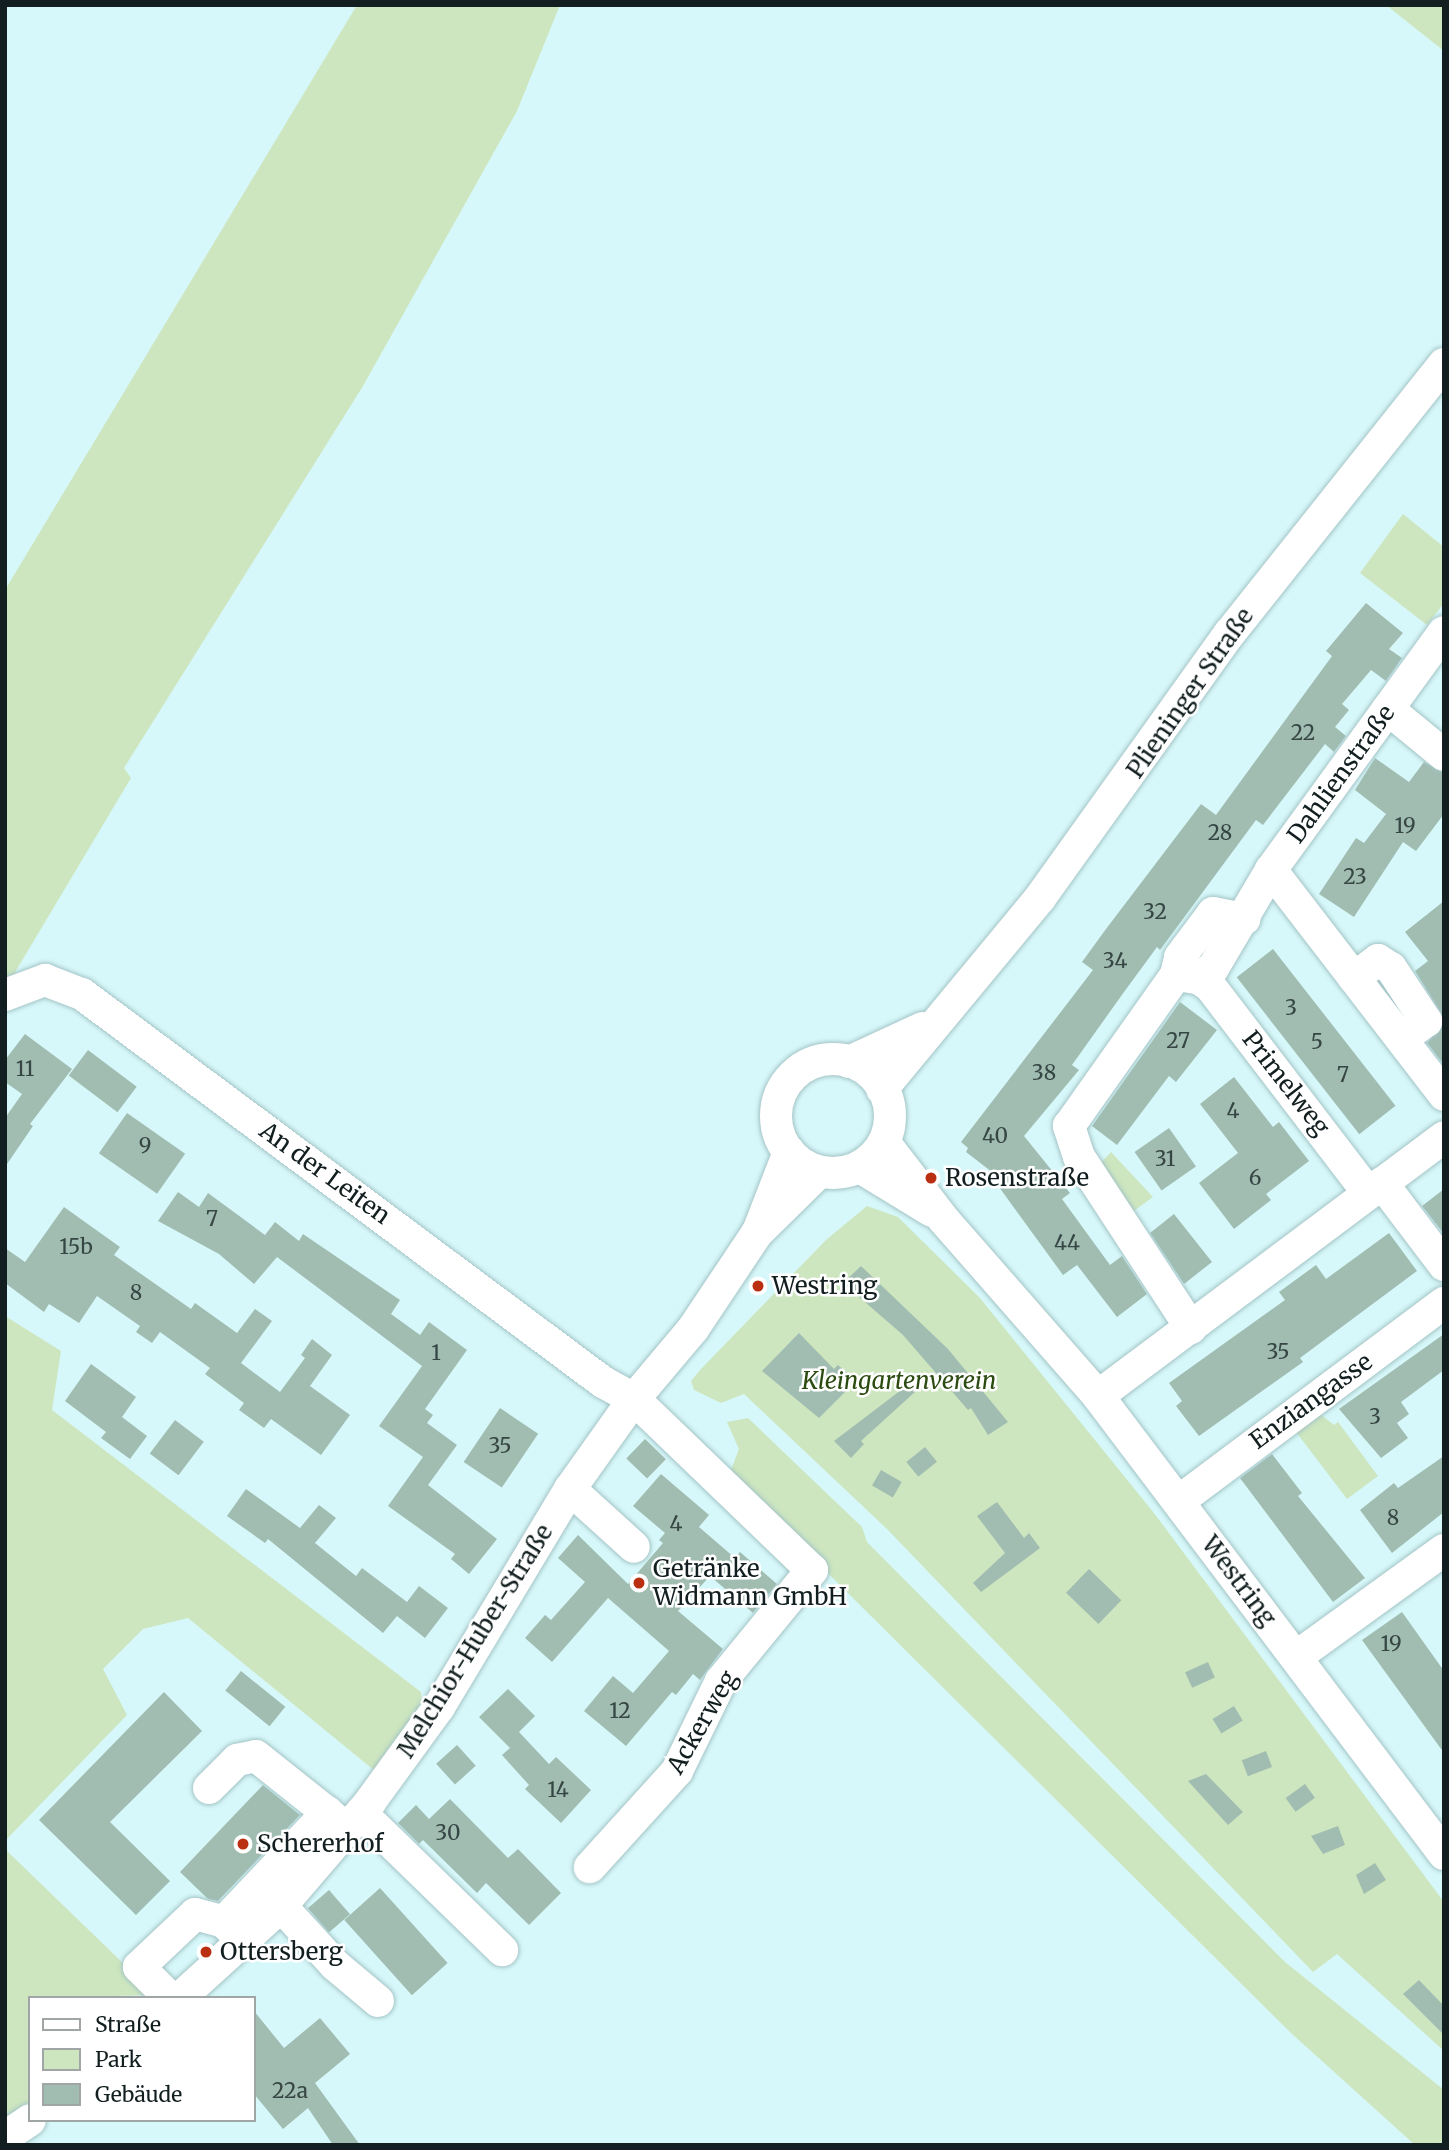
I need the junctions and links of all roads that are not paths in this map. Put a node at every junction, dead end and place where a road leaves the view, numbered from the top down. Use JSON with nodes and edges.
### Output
{"nodes":[{"id":1,"x":1444,"y":364,"type":"edge"},
{"id":2,"x":1444,"y":632,"type":"edge"},
{"id":3,"x":1388,"y":709,"type":"junction"},
{"id":4,"x":1444,"y":755,"type":"edge"},
{"id":5,"x":1271,"y":870,"type":"junction"},
{"id":6,"x":1187,"y":976,"type":"junction"},
{"id":7,"x":5,"y":995,"type":"edge"},
{"id":8,"x":937,"y":1021,"type":"junction"},
{"id":9,"x":849,"y":1062,"type":"junction"},
{"id":10,"x":882,"y":1089,"type":"junction"},
{"id":11,"x":1444,"y":1095,"type":"edge"},
{"id":12,"x":1444,"y":1137,"type":"edge"},
{"id":13,"x":884,"y":1142,"type":"junction"},
{"id":14,"x":789,"y":1152,"type":"junction"},
{"id":15,"x":860,"y":1167,"type":"junction"},
{"id":16,"x":819,"y":1172,"type":"junction"},
{"id":17,"x":1375,"y":1188,"type":"junction"},
{"id":18,"x":944,"y":1220,"type":"junction"},
{"id":19,"x":757,"y":1233,"type":"junction"},
{"id":20,"x":1444,"y":1265,"type":"edge"},
{"id":21,"x":1444,"y":1303,"type":"edge"},
{"id":22,"x":1191,"y":1328,"type":"junction"},
{"id":23,"x":1098,"y":1396,"type":"junction"},
{"id":24,"x":634,"y":1399,"type":"junction"},
{"id":25,"x":570,"y":1489,"type":"junction"},
{"id":26,"x":1179,"y":1502,"type":"junction"},
{"id":27,"x":634,"y":1547,"type":"dead end"},
{"id":28,"x":1444,"y":1550,"type":"edge"},
{"id":29,"x":1296,"y":1657,"type":"junction"},
{"id":30,"x":209,"y":1788,"type":"dead end"},
{"id":31,"x":345,"y":1818,"type":"junction"},
{"id":32,"x":1444,"y":1854,"type":"edge"},
{"id":33,"x":590,"y":1867,"type":"dead end"},
{"id":34,"x":281,"y":1906,"type":"junction"},
{"id":35,"x":233,"y":1932,"type":"junction"},
{"id":36,"x":502,"y":1950,"type":"dead end"},
{"id":37,"x":168,"y":1996,"type":"edge"},
{"id":38,"x":182,"y":1996,"type":"edge"},
{"id":39,"x":379,"y":2001,"type":"dead end"},
{"id":40,"x":28,"y":2121,"type":"edge"},
{"id":41,"x":5,"y":2137,"type":"edge"}],
"edges":[{"from":1,"to":8,"type":"street","name":"Plieninger Straße"},
{"from":2,"to":3,"type":"street","name":"Dahlienstraße"},
{"from":3,"to":4,"type":"street"},
{"from":3,"to":5,"type":"street","name":"Dahlienstraße"},
{"from":5,"to":6,"type":"street","name":"Dahlienstraße"},
{"from":5,"to":11,"type":"street"},
{"from":6,"to":17,"type":"street","name":"Primelweg"},
{"from":6,"to":22,"type":"street","name":"Dahlienstraße"},
{"from":7,"to":24,"type":"street","name":"An der Leiten"},
{"from":8,"to":9,"type":"street","name":"Plieninger Straße"},
{"from":8,"to":10,"type":"street","name":"Plieninger Straße"},
{"from":9,"to":10,"type":"street"},
{"from":9,"to":14,"type":"street","name":"Plieninger Straße"},
{"from":10,"to":13,"type":"street"},
{"from":12,"to":17,"type":"street"},
{"from":13,"to":15,"type":"street"},
{"from":13,"to":18,"type":"street","name":"Westring"},
{"from":14,"to":16,"type":"street"},
{"from":14,"to":19,"type":"street"},
{"from":15,"to":16,"type":"street"},
{"from":15,"to":18,"type":"street","name":"Westring"},
{"from":16,"to":19,"type":"street"},
{"from":17,"to":20,"type":"street","name":"Primelweg"},
{"from":17,"to":22,"type":"street"},
{"from":18,"to":23,"type":"street","name":"Westring"},
{"from":19,"to":24,"type":"street","name":"Melchior-Huber-Straße"},
{"from":21,"to":26,"type":"street","name":"Enziangasse"},
{"from":22,"to":23,"type":"street"},
{"from":23,"to":26,"type":"street","name":"Westring"},
{"from":24,"to":25,"type":"street","name":"Melchior-Huber-Straße"},
{"from":24,"to":33,"type":"street","name":"Ackerweg"},
{"from":25,"to":27,"type":"street"},
{"from":25,"to":31,"type":"street","name":"Melchior-Huber-Straße"},
{"from":26,"to":29,"type":"street","name":"Westring"},
{"from":28,"to":29,"type":"street"},
{"from":29,"to":32,"type":"street","name":"Westring"},
{"from":30,"to":31,"type":"street"},
{"from":31,"to":34,"type":"street","name":"Melchior-Huber-Straße"},
{"from":31,"to":35,"type":"street"},
{"from":31,"to":36,"type":"street"},
{"from":34,"to":35,"type":"street","name":"Melchior-Huber-Straße"},
{"from":34,"to":39,"type":"street"},
{"from":35,"to":37,"type":"street"},
{"from":35,"to":38,"type":"street","name":"Melchior-Huber-Straße"},
{"from":40,"to":41,"type":"street"}]}
